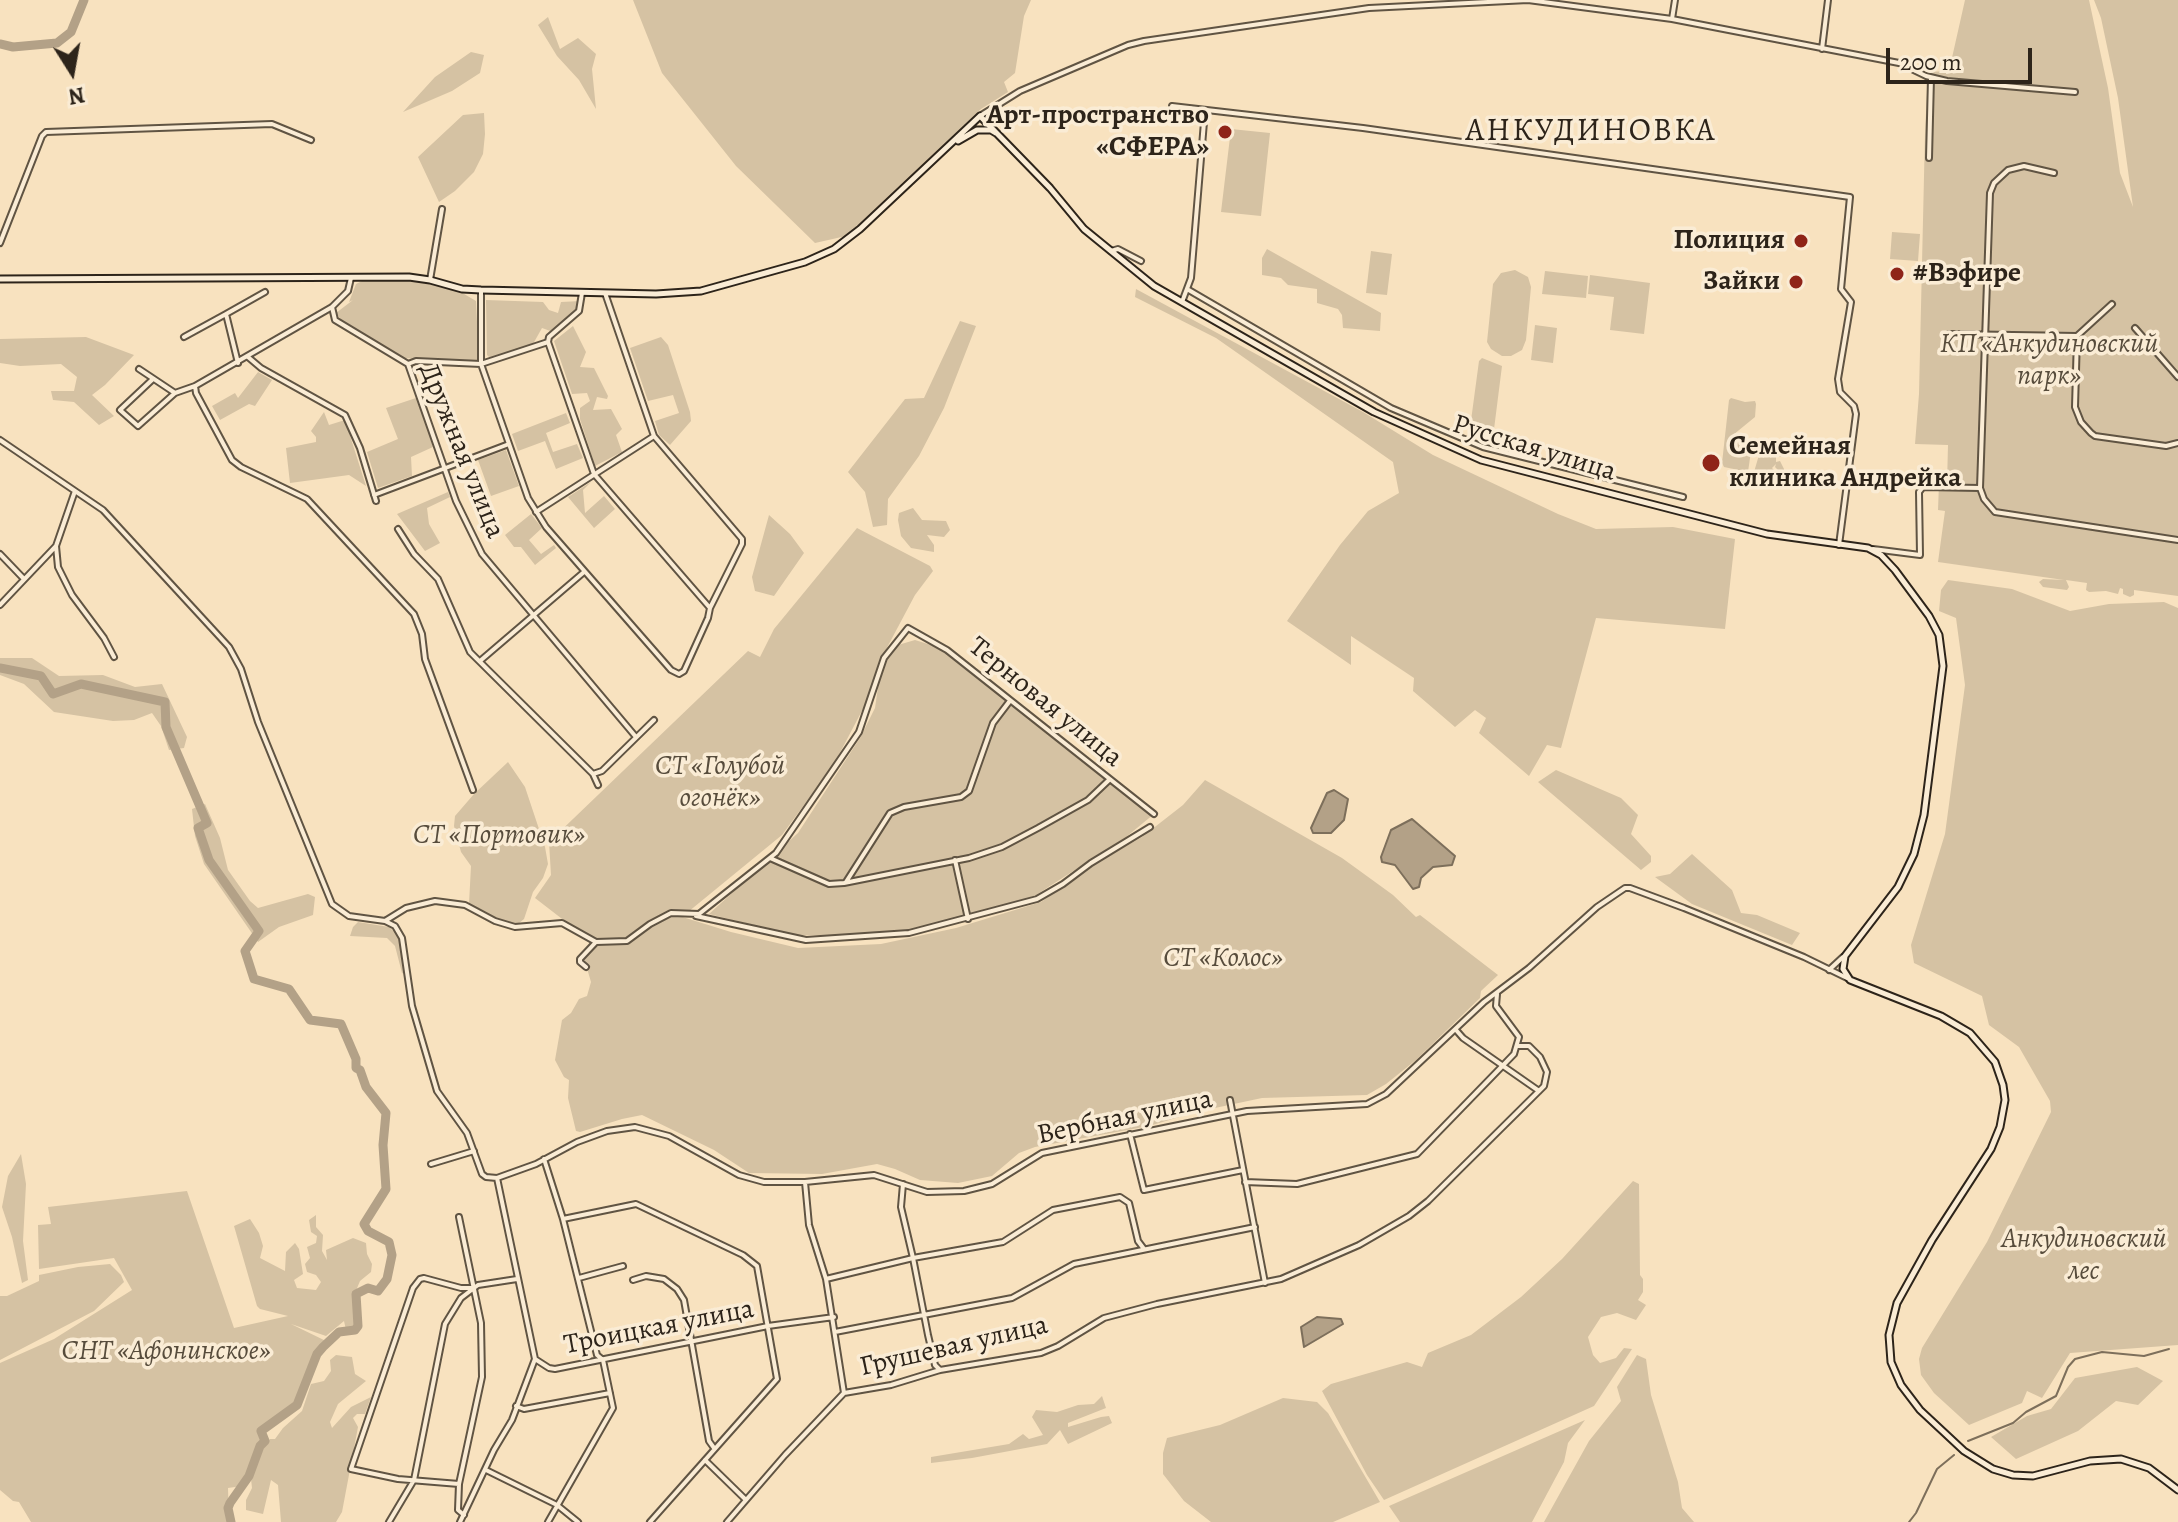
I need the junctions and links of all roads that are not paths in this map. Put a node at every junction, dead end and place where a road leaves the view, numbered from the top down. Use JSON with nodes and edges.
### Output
{"nodes":[{"id":1,"x":1675,"y":0,"type":"edge"},
{"id":2,"x":1828,"y":0,"type":"edge"},
{"id":3,"x":1672,"y":19,"type":"junction"},
{"id":4,"x":1822,"y":49,"type":"junction"},
{"id":5,"x":1931,"y":78,"type":"junction"},
{"id":6,"x":2075,"y":92,"type":"dead end"},
{"id":7,"x":1172,"y":106,"type":"dead end"},
{"id":8,"x":1205,"y":110,"type":"junction"},
{"id":9,"x":980,"y":116,"type":"junction"},
{"id":10,"x":1003,"y":138,"type":"junction"},
{"id":11,"x":311,"y":140,"type":"dead end"},
{"id":12,"x":946,"y":148,"type":"junction"},
{"id":13,"x":1929,"y":158,"type":"dead end"},
{"id":14,"x":2054,"y":173,"type":"dead end"},
{"id":15,"x":442,"y":209,"type":"dead end"},
{"id":16,"x":0,"y":243,"type":"edge"},
{"id":17,"x":1109,"y":252,"type":"junction"},
{"id":18,"x":1141,"y":261,"type":"dead end"},
{"id":19,"x":351,"y":278,"type":"junction"},
{"id":20,"x":0,"y":279,"type":"edge"},
{"id":21,"x":430,"y":280,"type":"junction"},
{"id":22,"x":1187,"y":289,"type":"junction"},
{"id":23,"x":481,"y":290,"type":"junction"},
{"id":24,"x":265,"y":292,"type":"dead end"},
{"id":25,"x":582,"y":293,"type":"junction"},
{"id":26,"x":605,"y":293,"type":"junction"},
{"id":27,"x":1181,"y":303,"type":"junction"},
{"id":28,"x":2112,"y":304,"type":"dead end"},
{"id":29,"x":332,"y":307,"type":"junction"},
{"id":30,"x":226,"y":314,"type":"junction"},
{"id":31,"x":2135,"y":328,"type":"dead end"},
{"id":32,"x":1949,"y":334,"type":"dead end"},
{"id":33,"x":1985,"y":334,"type":"junction"},
{"id":34,"x":2077,"y":336,"type":"junction"},
{"id":35,"x":184,"y":337,"type":"dead end"},
{"id":36,"x":548,"y":342,"type":"junction"},
{"id":37,"x":248,"y":357,"type":"junction"},
{"id":38,"x":238,"y":363,"type":"junction"},
{"id":39,"x":408,"y":364,"type":"junction"},
{"id":40,"x":481,"y":364,"type":"junction"},
{"id":41,"x":139,"y":369,"type":"dead end"},
{"id":42,"x":2178,"y":377,"type":"edge"},
{"id":43,"x":153,"y":379,"type":"junction"},
{"id":44,"x":195,"y":386,"type":"junction"},
{"id":45,"x":175,"y":393,"type":"junction"},
{"id":46,"x":654,"y":436,"type":"junction"},
{"id":47,"x":0,"y":440,"type":"edge"},
{"id":48,"x":2178,"y":443,"type":"edge"},
{"id":49,"x":509,"y":444,"type":"junction"},
{"id":50,"x":444,"y":469,"type":"junction"},
{"id":51,"x":594,"y":474,"type":"junction"},
{"id":52,"x":1980,"y":488,"type":"junction"},
{"id":53,"x":75,"y":491,"type":"junction"},
{"id":54,"x":1683,"y":497,"type":"dead end"},
{"id":55,"x":536,"y":512,"type":"junction"},
{"id":56,"x":398,"y":529,"type":"dead end"},
{"id":57,"x":2178,"y":540,"type":"edge"},
{"id":58,"x":1839,"y":545,"type":"junction"},
{"id":59,"x":56,"y":546,"type":"junction"},
{"id":60,"x":1868,"y":548,"type":"junction"},
{"id":61,"x":0,"y":554,"type":"edge"},
{"id":62,"x":584,"y":572,"type":"junction"},
{"id":63,"x":24,"y":579,"type":"junction"},
{"id":64,"x":0,"y":605,"type":"edge"},
{"id":65,"x":710,"y":608,"type":"junction"},
{"id":66,"x":532,"y":616,"type":"junction"},
{"id":67,"x":114,"y":657,"type":"dead end"},
{"id":68,"x":480,"y":662,"type":"junction"},
{"id":69,"x":1010,"y":701,"type":"junction"},
{"id":70,"x":654,"y":720,"type":"dead end"},
{"id":71,"x":636,"y":737,"type":"junction"},
{"id":72,"x":624,"y":748,"type":"junction"},
{"id":73,"x":630,"y":753,"type":"dead end"},
{"id":74,"x":593,"y":774,"type":"junction"},
{"id":75,"x":1109,"y":780,"type":"junction"},
{"id":76,"x":598,"y":785,"type":"dead end"},
{"id":77,"x":473,"y":790,"type":"dead end"},
{"id":78,"x":1154,"y":814,"type":"dead end"},
{"id":79,"x":1150,"y":827,"type":"dead end"},
{"id":80,"x":770,"y":858,"type":"junction"},
{"id":81,"x":955,"y":860,"type":"junction"},
{"id":82,"x":844,"y":883,"type":"junction"},
{"id":83,"x":693,"y":915,"type":"junction"},
{"id":84,"x":968,"y":919,"type":"junction"},
{"id":85,"x":385,"y":921,"type":"junction"},
{"id":86,"x":596,"y":942,"type":"junction"},
{"id":87,"x":1845,"y":956,"type":"junction"},
{"id":88,"x":586,"y":967,"type":"dead end"},
{"id":89,"x":1829,"y":970,"type":"junction"},
{"id":90,"x":1850,"y":980,"type":"junction"},
{"id":91,"x":1497,"y":994,"type":"junction"},
{"id":92,"x":1456,"y":1030,"type":"junction"},
{"id":93,"x":1518,"y":1046,"type":"junction"},
{"id":94,"x":1503,"y":1066,"type":"junction"},
{"id":95,"x":1539,"y":1091,"type":"junction"},
{"id":96,"x":1230,"y":1100,"type":"dead end"},
{"id":97,"x":1233,"y":1115,"type":"junction"},
{"id":98,"x":1130,"y":1134,"type":"junction"},
{"id":99,"x":475,"y":1151,"type":"junction"},
{"id":100,"x":544,"y":1159,"type":"junction"},
{"id":101,"x":431,"y":1164,"type":"dead end"},
{"id":102,"x":1243,"y":1170,"type":"junction"},
{"id":103,"x":497,"y":1178,"type":"junction"},
{"id":104,"x":805,"y":1182,"type":"junction"},
{"id":105,"x":1245,"y":1182,"type":"junction"},
{"id":106,"x":903,"y":1184,"type":"junction"},
{"id":107,"x":459,"y":1217,"type":"dead end"},
{"id":108,"x":563,"y":1219,"type":"junction"},
{"id":109,"x":1255,"y":1227,"type":"junction"},
{"id":110,"x":1144,"y":1249,"type":"junction"},
{"id":111,"x":913,"y":1258,"type":"junction"},
{"id":112,"x":623,"y":1266,"type":"dead end"},
{"id":113,"x":578,"y":1278,"type":"junction"},
{"id":114,"x":517,"y":1279,"type":"junction"},
{"id":115,"x":826,"y":1279,"type":"junction"},
{"id":116,"x":633,"y":1280,"type":"dead end"},
{"id":117,"x":1265,"y":1283,"type":"junction"},
{"id":118,"x":474,"y":1288,"type":"junction"},
{"id":119,"x":925,"y":1314,"type":"junction"},
{"id":120,"x":834,"y":1317,"type":"junction"},
{"id":121,"x":768,"y":1326,"type":"junction"},
{"id":122,"x":835,"y":1332,"type":"junction"},
{"id":123,"x":691,"y":1342,"type":"junction"},
{"id":124,"x":535,"y":1359,"type":"junction"},
{"id":125,"x":603,"y":1360,"type":"junction"},
{"id":126,"x":940,"y":1370,"type":"junction"},
{"id":127,"x":610,"y":1393,"type":"junction"},
{"id":128,"x":844,"y":1393,"type":"junction"},
{"id":129,"x":516,"y":1406,"type":"junction"},
{"id":130,"x":714,"y":1448,"type":"junction"},
{"id":131,"x":705,"y":1459,"type":"junction"},
{"id":132,"x":486,"y":1470,"type":"junction"},
{"id":133,"x":414,"y":1480,"type":"junction"},
{"id":134,"x":459,"y":1484,"type":"junction"},
{"id":135,"x":2178,"y":1490,"type":"edge"},
{"id":136,"x":746,"y":1500,"type":"junction"},
{"id":137,"x":557,"y":1505,"type":"junction"},
{"id":138,"x":464,"y":1515,"type":"junction"},
{"id":139,"x":389,"y":1522,"type":"edge"},
{"id":140,"x":460,"y":1522,"type":"edge"},
{"id":141,"x":548,"y":1522,"type":"edge"},
{"id":142,"x":578,"y":1522,"type":"edge"},
{"id":143,"x":650,"y":1522,"type":"edge"},
{"id":144,"x":727,"y":1522,"type":"edge"}],
"edges":[{"from":1,"to":3,"type":"street"},
{"from":2,"to":4,"type":"street"},
{"from":3,"to":4,"type":"street"},
{"from":3,"to":9,"type":"street"},
{"from":4,"to":5,"type":"street"},
{"from":5,"to":6,"type":"street"},
{"from":5,"to":13,"type":"street"},
{"from":7,"to":8,"type":"street"},
{"from":8,"to":22,"type":"street"},
{"from":8,"to":58,"type":"street"},
{"from":9,"to":10,"type":"street","name":"Русская улица"},
{"from":9,"to":12,"type":"street"},
{"from":10,"to":12,"type":"street"},
{"from":10,"to":17,"type":"street","name":"Русская улица"},
{"from":11,"to":16,"type":"street"},
{"from":12,"to":26,"type":"street"},
{"from":14,"to":33,"type":"street"},
{"from":15,"to":21,"type":"street"},
{"from":17,"to":18,"type":"street"},
{"from":17,"to":27,"type":"street","name":"Русская улица"},
{"from":19,"to":20,"type":"street"},
{"from":19,"to":21,"type":"street"},
{"from":19,"to":29,"type":"street"},
{"from":21,"to":23,"type":"street"},
{"from":22,"to":27,"type":"street"},
{"from":22,"to":54,"type":"street"},
{"from":23,"to":25,"type":"street"},
{"from":23,"to":40,"type":"street"},
{"from":24,"to":30,"type":"street"},
{"from":25,"to":26,"type":"street"},
{"from":25,"to":36,"type":"street"},
{"from":26,"to":46,"type":"street"},
{"from":27,"to":58,"type":"street","name":"Русская улица"},
{"from":28,"to":34,"type":"street"},
{"from":29,"to":37,"type":"street"},
{"from":29,"to":39,"type":"street","name":"Дружная улица"},
{"from":30,"to":35,"type":"street"},
{"from":30,"to":38,"type":"street"},
{"from":31,"to":42,"type":"street"},
{"from":32,"to":33,"type":"street"},
{"from":33,"to":34,"type":"street"},
{"from":33,"to":52,"type":"street"},
{"from":34,"to":48,"type":"street"},
{"from":36,"to":40,"type":"street"},
{"from":36,"to":51,"type":"street"},
{"from":37,"to":38,"type":"street"},
{"from":37,"to":50,"type":"street"},
{"from":38,"to":44,"type":"street"},
{"from":39,"to":40,"type":"street"},
{"from":39,"to":50,"type":"street","name":"Дружная улица"},
{"from":40,"to":49,"type":"street"},
{"from":41,"to":43,"type":"street"},
{"from":43,"to":45,"type":"street"},
{"from":43,"to":45,"type":"street"},
{"from":44,"to":45,"type":"street"},
{"from":44,"to":77,"type":"street"},
{"from":46,"to":51,"type":"street"},
{"from":46,"to":65,"type":"street"},
{"from":47,"to":53,"type":"street"},
{"from":49,"to":50,"type":"street"},
{"from":49,"to":55,"type":"street"},
{"from":50,"to":66,"type":"street","name":"Дружная улица"},
{"from":51,"to":55,"type":"street"},
{"from":51,"to":65,"type":"street"},
{"from":52,"to":57,"type":"street"},
{"from":52,"to":60,"type":"street"},
{"from":53,"to":59,"type":"street"},
{"from":53,"to":85,"type":"street"},
{"from":55,"to":62,"type":"street"},
{"from":56,"to":68,"type":"street"},
{"from":58,"to":60,"type":"street","name":"Русская улица"},
{"from":59,"to":63,"type":"street"},
{"from":59,"to":67,"type":"street"},
{"from":60,"to":87,"type":"street"},
{"from":61,"to":63,"type":"street"},
{"from":62,"to":65,"type":"street"},
{"from":62,"to":66,"type":"street"},
{"from":63,"to":64,"type":"street"},
{"from":66,"to":68,"type":"street"},
{"from":66,"to":71,"type":"street","name":"Дружная улица"},
{"from":68,"to":74,"type":"street"},
{"from":69,"to":75,"type":"street","name":"Терновая улица"},
{"from":69,"to":80,"type":"street","name":"Терновая улица"},
{"from":69,"to":82,"type":"street"},
{"from":70,"to":71,"type":"street"},
{"from":71,"to":72,"type":"street"},
{"from":72,"to":73,"type":"street"},
{"from":72,"to":74,"type":"street"},
{"from":74,"to":76,"type":"street"},
{"from":75,"to":78,"type":"street","name":"Терновая улица"},
{"from":75,"to":81,"type":"street"},
{"from":79,"to":84,"type":"street"},
{"from":80,"to":82,"type":"street"},
{"from":80,"to":83,"type":"street"},
{"from":81,"to":82,"type":"street"},
{"from":81,"to":84,"type":"street"},
{"from":83,"to":84,"type":"street"},
{"from":83,"to":86,"type":"street"},
{"from":85,"to":86,"type":"street"},
{"from":85,"to":99,"type":"street"},
{"from":86,"to":88,"type":"street"},
{"from":87,"to":89,"type":"street"},
{"from":87,"to":90,"type":"street"},
{"from":89,"to":90,"type":"street"},
{"from":89,"to":91,"type":"street","name":"Вербная улица"},
{"from":90,"to":135,"type":"street"},
{"from":91,"to":92,"type":"street","name":"Вербная улица"},
{"from":91,"to":93,"type":"street"},
{"from":92,"to":94,"type":"street"},
{"from":92,"to":97,"type":"street","name":"Вербная улица"},
{"from":93,"to":94,"type":"street"},
{"from":93,"to":95,"type":"street"},
{"from":94,"to":95,"type":"street"},
{"from":94,"to":105,"type":"street"},
{"from":95,"to":117,"type":"street","name":"Грушевая улица"},
{"from":96,"to":97,"type":"street"},
{"from":97,"to":98,"type":"street","name":"Вербная улица"},
{"from":97,"to":102,"type":"street"},
{"from":98,"to":102,"type":"street"},
{"from":98,"to":106,"type":"street","name":"Вербная улица"},
{"from":99,"to":101,"type":"street"},
{"from":99,"to":103,"type":"street"},
{"from":100,"to":103,"type":"street","name":"Вербная улица"},
{"from":100,"to":104,"type":"street","name":"Вербная улица"},
{"from":100,"to":108,"type":"street"},
{"from":102,"to":105,"type":"street"},
{"from":103,"to":114,"type":"street","name":"Троицкая улица"},
{"from":104,"to":106,"type":"street","name":"Вербная улица"},
{"from":104,"to":115,"type":"street"},
{"from":105,"to":109,"type":"street"},
{"from":106,"to":111,"type":"street"},
{"from":107,"to":118,"type":"street"},
{"from":108,"to":113,"type":"street"},
{"from":108,"to":121,"type":"street"},
{"from":109,"to":110,"type":"street"},
{"from":109,"to":117,"type":"street"},
{"from":110,"to":111,"type":"street"},
{"from":110,"to":119,"type":"street"},
{"from":111,"to":115,"type":"street"},
{"from":111,"to":119,"type":"street"},
{"from":112,"to":113,"type":"street"},
{"from":113,"to":125,"type":"street"},
{"from":114,"to":118,"type":"street"},
{"from":114,"to":124,"type":"street","name":"Троицкая улица"},
{"from":115,"to":120,"type":"street"},
{"from":116,"to":123,"type":"street"},
{"from":117,"to":126,"type":"street","name":"Грушевая улица"},
{"from":118,"to":133,"type":"street"},
{"from":118,"to":133,"type":"street"},
{"from":118,"to":134,"type":"street"},
{"from":119,"to":122,"type":"street"},
{"from":119,"to":126,"type":"street"},
{"from":120,"to":121,"type":"street","name":"Троицкая улица"},
{"from":120,"to":122,"type":"street"},
{"from":121,"to":123,"type":"street","name":"Троицкая улица"},
{"from":121,"to":130,"type":"street"},
{"from":122,"to":128,"type":"street"},
{"from":123,"to":125,"type":"street","name":"Троицкая улица"},
{"from":123,"to":130,"type":"street"},
{"from":124,"to":125,"type":"street","name":"Троицкая улица"},
{"from":124,"to":129,"type":"street"},
{"from":125,"to":127,"type":"street"},
{"from":126,"to":128,"type":"street","name":"Грушевая улица"},
{"from":127,"to":129,"type":"street"},
{"from":127,"to":137,"type":"street"},
{"from":128,"to":136,"type":"street","name":"Грушевая улица"},
{"from":129,"to":132,"type":"street"},
{"from":130,"to":131,"type":"street"},
{"from":131,"to":136,"type":"street"},
{"from":131,"to":143,"type":"street"},
{"from":132,"to":137,"type":"street"},
{"from":132,"to":138,"type":"street"},
{"from":133,"to":134,"type":"street"},
{"from":133,"to":139,"type":"street"},
{"from":134,"to":138,"type":"street"},
{"from":136,"to":144,"type":"street","name":"Грушевая улица"},
{"from":137,"to":141,"type":"street"},
{"from":137,"to":142,"type":"street"},
{"from":138,"to":140,"type":"street"}]}
